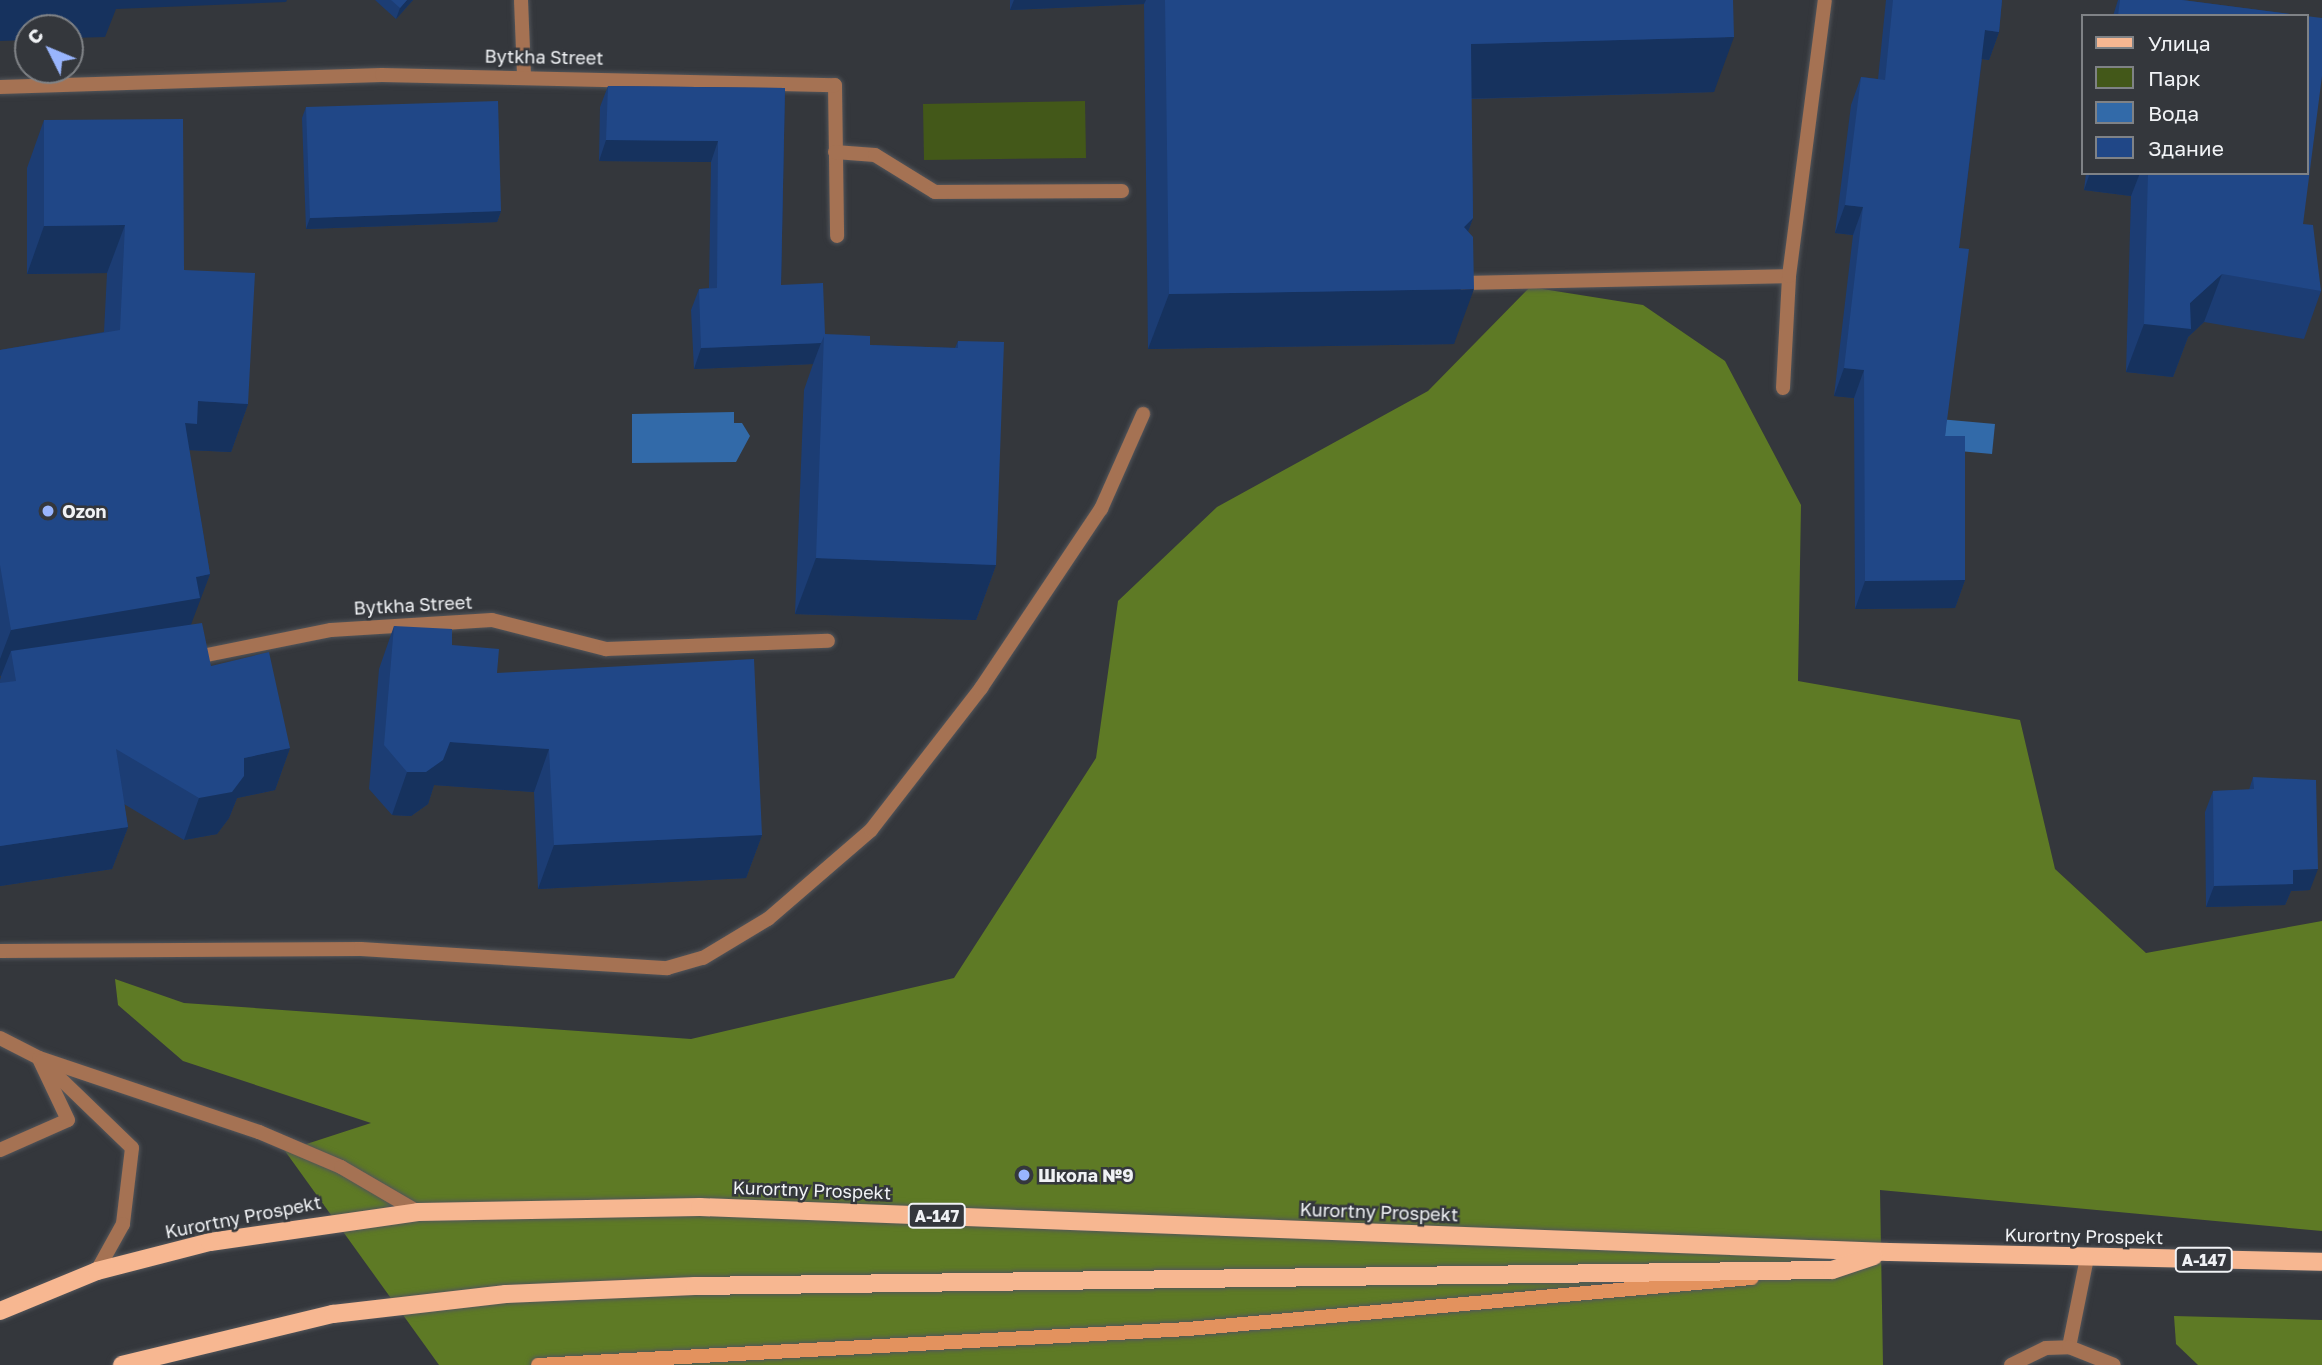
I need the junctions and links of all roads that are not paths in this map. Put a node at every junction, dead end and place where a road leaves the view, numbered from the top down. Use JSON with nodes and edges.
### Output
{"nodes":[{"id":1,"x":521,"y":0,"type":"edge"},
{"id":2,"x":1825,"y":0,"type":"edge"},
{"id":3,"x":524,"y":75,"type":"junction"},
{"id":4,"x":0,"y":87,"type":"edge"},
{"id":5,"x":835,"y":152,"type":"junction"},
{"id":6,"x":1122,"y":191,"type":"dead end"},
{"id":7,"x":837,"y":236,"type":"dead end"},
{"id":8,"x":1789,"y":276,"type":"junction"},
{"id":9,"x":1453,"y":283,"type":"edge"},
{"id":10,"x":1783,"y":388,"type":"dead end"},
{"id":11,"x":1143,"y":414,"type":"dead end"},
{"id":12,"x":828,"y":641,"type":"dead end"},
{"id":13,"x":171,"y":662,"type":"edge"},
{"id":14,"x":0,"y":951,"type":"edge"},
{"id":15,"x":0,"y":1038,"type":"edge"},
{"id":16,"x":39,"y":1058,"type":"junction"},
{"id":17,"x":0,"y":1150,"type":"edge"},
{"id":18,"x":418,"y":1212,"type":"junction"},
{"id":19,"x":1888,"y":1252,"type":"junction"},
{"id":20,"x":2087,"y":1258,"type":"junction"},
{"id":21,"x":2322,"y":1262,"type":"edge"},
{"id":22,"x":97,"y":1270,"type":"junction"},
{"id":23,"x":1832,"y":1270,"type":"junction"},
{"id":24,"x":0,"y":1311,"type":"edge"},
{"id":25,"x":2069,"y":1347,"type":"junction"},
{"id":26,"x":122,"y":1365,"type":"edge"},
{"id":27,"x":538,"y":1365,"type":"edge"},
{"id":28,"x":2011,"y":1365,"type":"edge"},
{"id":29,"x":2114,"y":1365,"type":"edge"}],
"edges":[{"from":1,"to":3,"type":"street"},
{"from":2,"to":8,"type":"street"},
{"from":3,"to":4,"type":"street","name":"Bytkha Street"},
{"from":3,"to":5,"type":"street","name":"Bytkha Street"},
{"from":5,"to":6,"type":"street"},
{"from":5,"to":7,"type":"street"},
{"from":8,"to":9,"type":"street"},
{"from":8,"to":10,"type":"street"},
{"from":11,"to":14,"type":"street"},
{"from":12,"to":13,"type":"street","name":"Bytkha Street"},
{"from":15,"to":16,"type":"street"},
{"from":16,"to":17,"type":"street"},
{"from":16,"to":18,"type":"street"},
{"from":16,"to":22,"type":"street"},
{"from":18,"to":19,"type":"main road","name":"Kurortny Prospekt","number":"А-147"},
{"from":18,"to":22,"type":"main road","name":"Kurortny Prospekt","number":"А-147"},
{"from":19,"to":20,"type":"main road","name":"Kurortny Prospekt","number":"А-147"},
{"from":19,"to":23,"type":"main road","name":"Kurortny Prospekt","number":"А-147"},
{"from":20,"to":21,"type":"main road","name":"Kurortny Prospekt","number":"А-147"},
{"from":20,"to":25,"type":"street"},
{"from":22,"to":24,"type":"main road","name":"Kurortny Prospekt","number":"А-147"},
{"from":23,"to":26,"type":"main road","name":"Kurortny Prospekt","number":"А-147"},
{"from":23,"to":27,"type":"main road","number":"А-147"},
{"from":25,"to":28,"type":"street"},
{"from":25,"to":29,"type":"street"}]}
